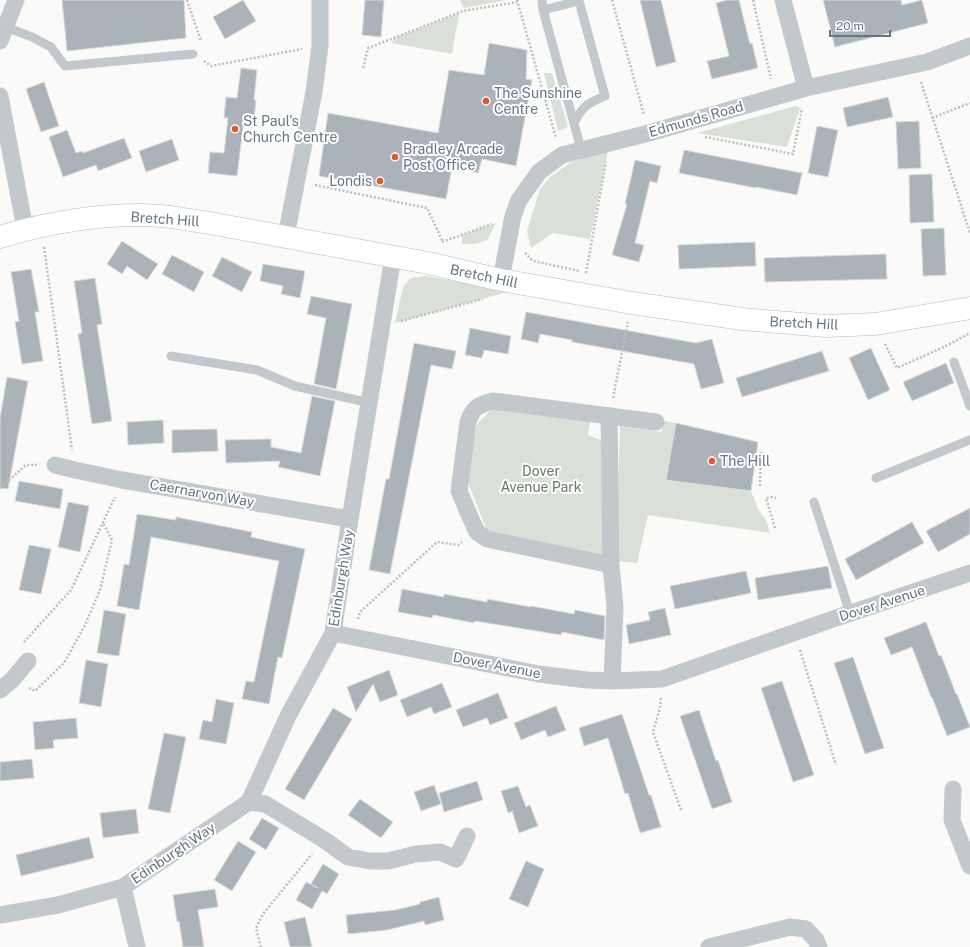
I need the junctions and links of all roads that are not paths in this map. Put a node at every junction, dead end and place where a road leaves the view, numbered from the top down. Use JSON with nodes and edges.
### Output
{"nodes":[{"id":1,"x":16,"y":0,"type":"edge"},
{"id":2,"x":320,"y":0,"type":"edge"},
{"id":3,"x":542,"y":0,"type":"edge"},
{"id":4,"x":783,"y":0,"type":"edge"},
{"id":5,"x":543,"y":10,"type":"junction"},
{"id":6,"x":3,"y":34,"type":"edge"},
{"id":7,"x":970,"y":46,"type":"edge"},
{"id":8,"x":193,"y":54,"type":"road end"},
{"id":9,"x":806,"y":88,"type":"junction"},
{"id":10,"x":0,"y":96,"type":"edge"},
{"id":11,"x":574,"y":123,"type":"junction"},
{"id":12,"x":581,"y":149,"type":"junction"},
{"id":13,"x":33,"y":228,"type":"junction"},
{"id":14,"x":286,"y":236,"type":"junction"},
{"id":15,"x":0,"y":237,"type":"edge"},
{"id":16,"x":393,"y":257,"type":"junction"},
{"id":17,"x":495,"y":289,"type":"junction"},
{"id":18,"x":970,"y":308,"type":"edge"},
{"id":19,"x":171,"y":356,"type":"dead end"},
{"id":20,"x":954,"y":362,"type":"dead end"},
{"id":21,"x":370,"y":403,"type":"junction"},
{"id":22,"x":970,"y":406,"type":"edge"},
{"id":23,"x":610,"y":416,"type":"junction"},
{"id":24,"x":656,"y":422,"type":"dead end"},
{"id":25,"x":970,"y":440,"type":"edge"},
{"id":26,"x":55,"y":465,"type":"road end"},
{"id":27,"x":876,"y":478,"type":"dead end"},
{"id":28,"x":814,"y":502,"type":"dead end"},
{"id":29,"x":350,"y":519,"type":"junction"},
{"id":30,"x":611,"y":565,"type":"junction"},
{"id":31,"x":970,"y":573,"type":"edge"},
{"id":32,"x":850,"y":613,"type":"junction"},
{"id":33,"x":333,"y":633,"type":"junction"},
{"id":34,"x":24,"y":654,"type":"road end"},
{"id":35,"x":4,"y":680,"type":"edge"},
{"id":36,"x":612,"y":681,"type":"junction"},
{"id":37,"x":954,"y":790,"type":"dead end"},
{"id":38,"x":249,"y":802,"type":"junction"},
{"id":39,"x":467,"y":836,"type":"dead end"},
{"id":40,"x":970,"y":866,"type":"edge"},
{"id":41,"x":123,"y":887,"type":"junction"},
{"id":42,"x":0,"y":915,"type":"edge"},
{"id":43,"x":137,"y":947,"type":"edge"},
{"id":44,"x":710,"y":947,"type":"edge"},
{"id":45,"x":820,"y":947,"type":"edge"}],
"edges":[{"from":1,"to":6,"type":"street"},
{"from":2,"to":14,"type":"street"},
{"from":3,"to":5,"type":"lane"},
{"from":4,"to":9,"type":"street"},
{"from":5,"to":11,"type":"lane"},
{"from":5,"to":11,"type":"lane"},
{"from":6,"to":8,"type":"lane"},
{"from":7,"to":9,"type":"street","name":"Edmunds Road"},
{"from":9,"to":12,"type":"street","name":"Edmunds Road"},
{"from":10,"to":13,"type":"street"},
{"from":11,"to":12,"type":"lane"},
{"from":12,"to":17,"type":"street","name":"Edmunds Road"},
{"from":13,"to":14,"type":"street","name":"Bretch Hill"},
{"from":13,"to":15,"type":"street","name":"Bretch Hill"},
{"from":14,"to":16,"type":"street","name":"Bretch Hill"},
{"from":16,"to":17,"type":"street","name":"Bretch Hill"},
{"from":16,"to":21,"type":"street","name":"Edinburgh Way"},
{"from":17,"to":18,"type":"street","name":"Bretch Hill"},
{"from":19,"to":21,"type":"lane"},
{"from":20,"to":22,"type":"lane"},
{"from":21,"to":29,"type":"street","name":"Edinburgh Way"},
{"from":23,"to":24,"type":"street"},
{"from":23,"to":30,"type":"street"},
{"from":23,"to":30,"type":"street"},
{"from":25,"to":27,"type":"lane"},
{"from":26,"to":29,"type":"street","name":"Caernarvon Way"},
{"from":28,"to":32,"type":"lane"},
{"from":29,"to":33,"type":"street","name":"Edinburgh Way"},
{"from":30,"to":36,"type":"street"},
{"from":31,"to":32,"type":"street","name":"Dover Avenue"},
{"from":32,"to":36,"type":"street","name":"Dover Avenue"},
{"from":33,"to":36,"type":"street","name":"Dover Avenue"},
{"from":33,"to":38,"type":"street","name":"Edinburgh Way"},
{"from":34,"to":35,"type":"street"},
{"from":37,"to":40,"type":"street"},
{"from":38,"to":39,"type":"street"},
{"from":38,"to":41,"type":"street","name":"Edinburgh Way"},
{"from":41,"to":42,"type":"street","name":"Edinburgh Way"},
{"from":41,"to":43,"type":"street","name":"Edinburgh Way"},
{"from":44,"to":45,"type":"street"}]}
